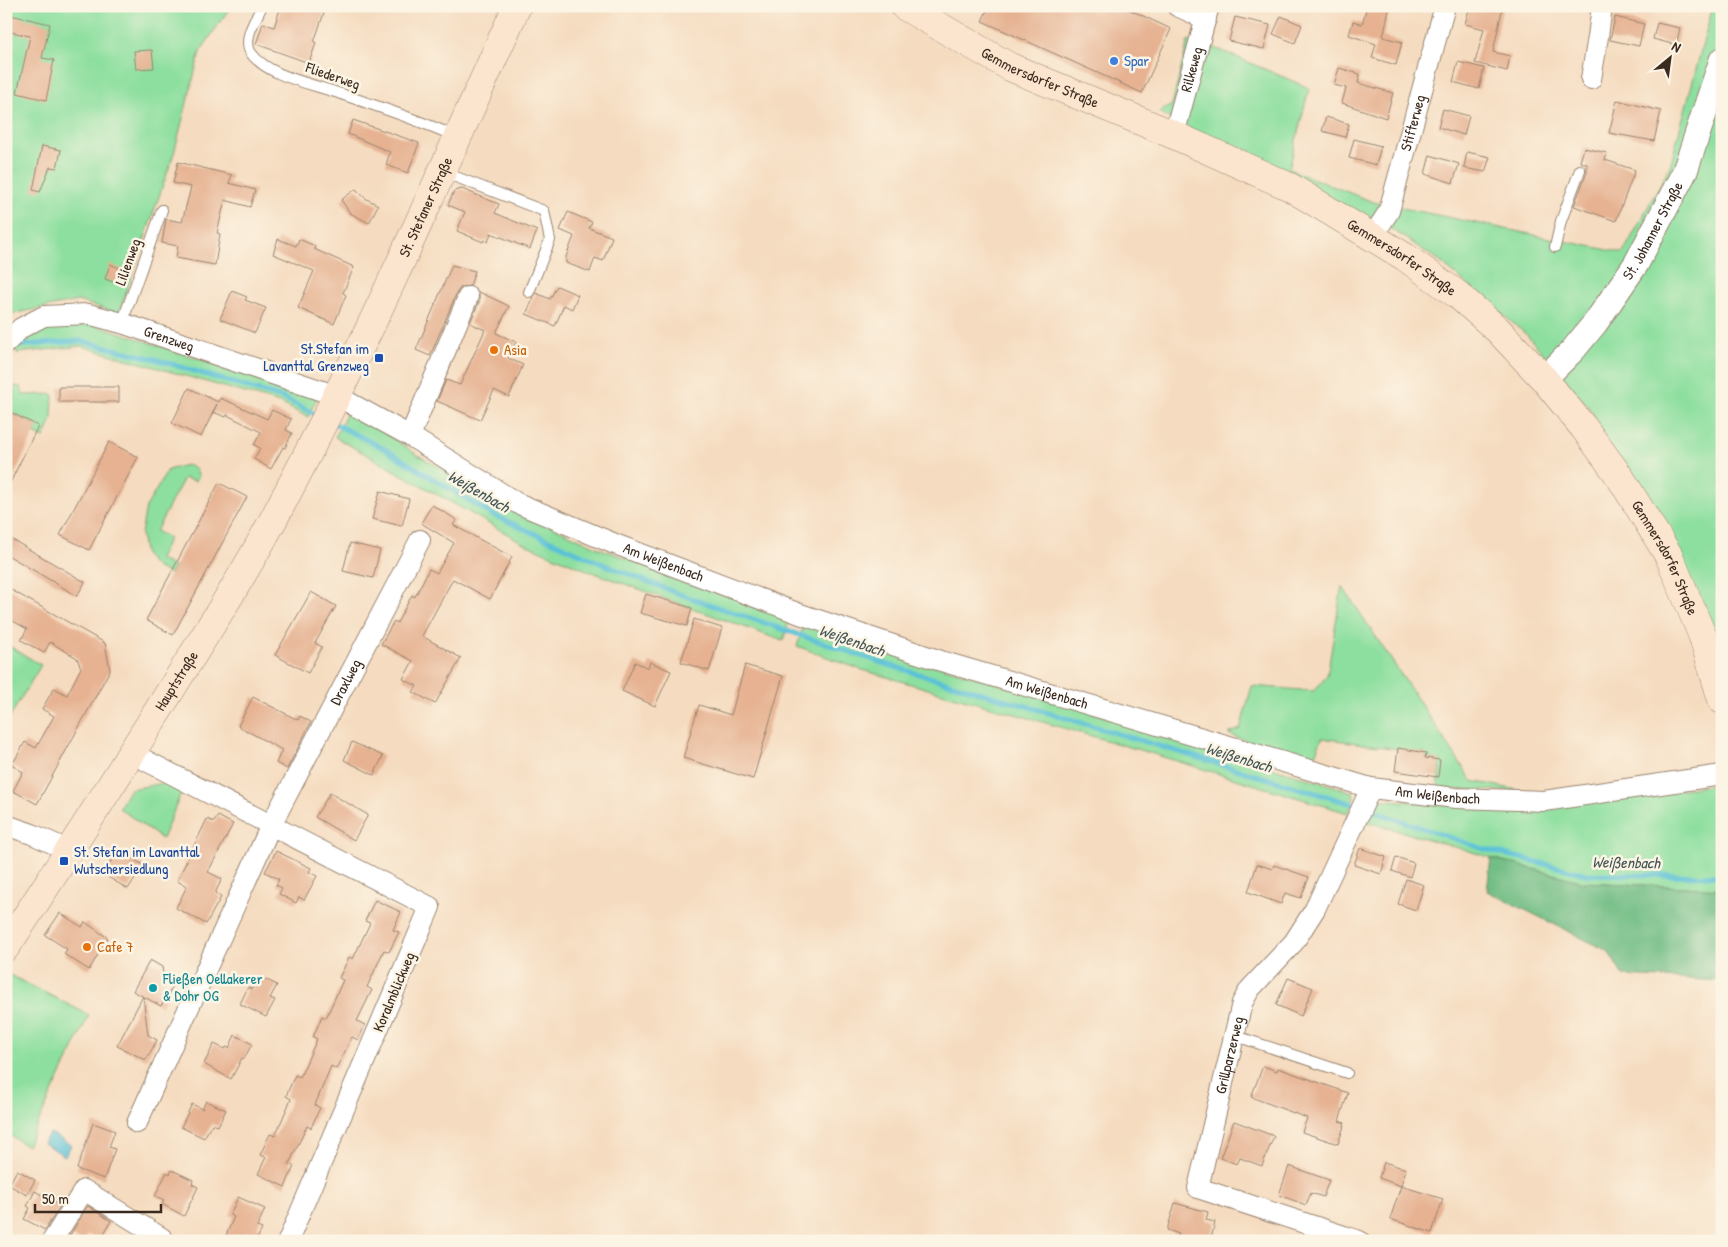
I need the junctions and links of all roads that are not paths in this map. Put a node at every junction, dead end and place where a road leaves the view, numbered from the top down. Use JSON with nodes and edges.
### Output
{"nodes":[{"id":1,"x":262,"y":6,"type":"edge"},
{"id":2,"x":517,"y":6,"type":"edge"},
{"id":3,"x":904,"y":6,"type":"edge"},
{"id":4,"x":1177,"y":6,"type":"edge"},
{"id":5,"x":1445,"y":6,"type":"edge"},
{"id":6,"x":1602,"y":6,"type":"edge"},
{"id":7,"x":1208,"y":13,"type":"edge"},
{"id":8,"x":1722,"y":60,"type":"edge"},
{"id":9,"x":1591,"y":79,"type":"dead end"},
{"id":10,"x":1174,"y":135,"type":"junction"},
{"id":11,"x":458,"y":137,"type":"junction"},
{"id":12,"x":1580,"y":170,"type":"dead end"},
{"id":13,"x":442,"y":172,"type":"junction"},
{"id":14,"x":162,"y":210,"type":"dead end"},
{"id":15,"x":1373,"y":236,"type":"junction"},
{"id":16,"x":1555,"y":247,"type":"dead end"},
{"id":17,"x":529,"y":292,"type":"dead end"},
{"id":18,"x":468,"y":297,"type":"dead end"},
{"id":19,"x":122,"y":324,"type":"junction"},
{"id":20,"x":6,"y":343,"type":"edge"},
{"id":21,"x":1544,"y":379,"type":"junction"},
{"id":22,"x":330,"y":410,"type":"junction"},
{"id":23,"x":410,"y":436,"type":"junction"},
{"id":24,"x":420,"y":540,"type":"dead end"},
{"id":25,"x":1722,"y":700,"type":"edge"},
{"id":26,"x":131,"y":753,"type":"junction"},
{"id":27,"x":1722,"y":775,"type":"edge"},
{"id":28,"x":1369,"y":791,"type":"junction"},
{"id":29,"x":6,"y":825,"type":"edge"},
{"id":30,"x":271,"y":825,"type":"junction"},
{"id":31,"x":70,"y":851,"type":"junction"},
{"id":32,"x":6,"y":947,"type":"edge"},
{"id":33,"x":1233,"y":1035,"type":"junction"},
{"id":34,"x":1347,"y":1073,"type":"dead end"},
{"id":35,"x":137,"y":1123,"type":"dead end"},
{"id":36,"x":52,"y":1241,"type":"edge"},
{"id":37,"x":160,"y":1241,"type":"edge"},
{"id":38,"x":288,"y":1241,"type":"edge"},
{"id":39,"x":1359,"y":1241,"type":"edge"}],
"edges":[{"from":1,"to":11,"type":"lane","name":"Fliederweg"},
{"from":2,"to":11,"type":"main road","name":"St. Stefaner Straße"},
{"from":3,"to":10,"type":"main road","name":"Gemmersdorfer Straße"},
{"from":4,"to":7,"type":"street"},
{"from":5,"to":15,"type":"street","name":"Stifterweg"},
{"from":6,"to":9,"type":"street"},
{"from":7,"to":10,"type":"street","name":"Rilkeweg"},
{"from":8,"to":21,"type":"street","name":"St. Johanner Straße"},
{"from":10,"to":15,"type":"main road","name":"Gemmersdorfer Straße"},
{"from":11,"to":13,"type":"main road","name":"St. Stefaner Straße"},
{"from":12,"to":16,"type":"lane"},
{"from":13,"to":17,"type":"lane"},
{"from":13,"to":22,"type":"main road","name":"St. Stefaner Straße"},
{"from":14,"to":19,"type":"lane","name":"Lilienweg"},
{"from":15,"to":21,"type":"main road","name":"Gemmersdorfer Straße"},
{"from":18,"to":23,"type":"street"},
{"from":19,"to":20,"type":"street","name":"Grenzweg"},
{"from":19,"to":22,"type":"street","name":"Grenzweg"},
{"from":21,"to":25,"type":"main road","name":"Gemmersdorfer Straße"},
{"from":22,"to":23,"type":"street","name":"Am Weißenbach"},
{"from":22,"to":26,"type":"main road","name":"Hauptstraße"},
{"from":23,"to":28,"type":"street","name":"Am Weißenbach"},
{"from":24,"to":30,"type":"street","name":"Draxlweg"},
{"from":26,"to":30,"type":"street","name":"Koralmblickweg"},
{"from":26,"to":31,"type":"main road","name":"Hauptstraße"},
{"from":27,"to":28,"type":"street","name":"Am Weißenbach"},
{"from":28,"to":33,"type":"street","name":"Grillparzerweg"},
{"from":29,"to":31,"type":"street"},
{"from":30,"to":35,"type":"street"},
{"from":30,"to":38,"type":"street","name":"Koralmblickweg"},
{"from":31,"to":32,"type":"main road","name":"Hauptstraße"},
{"from":33,"to":34,"type":"lane"},
{"from":33,"to":39,"type":"street","name":"Grillparzerweg"},
{"from":36,"to":37,"type":"street"}]}
